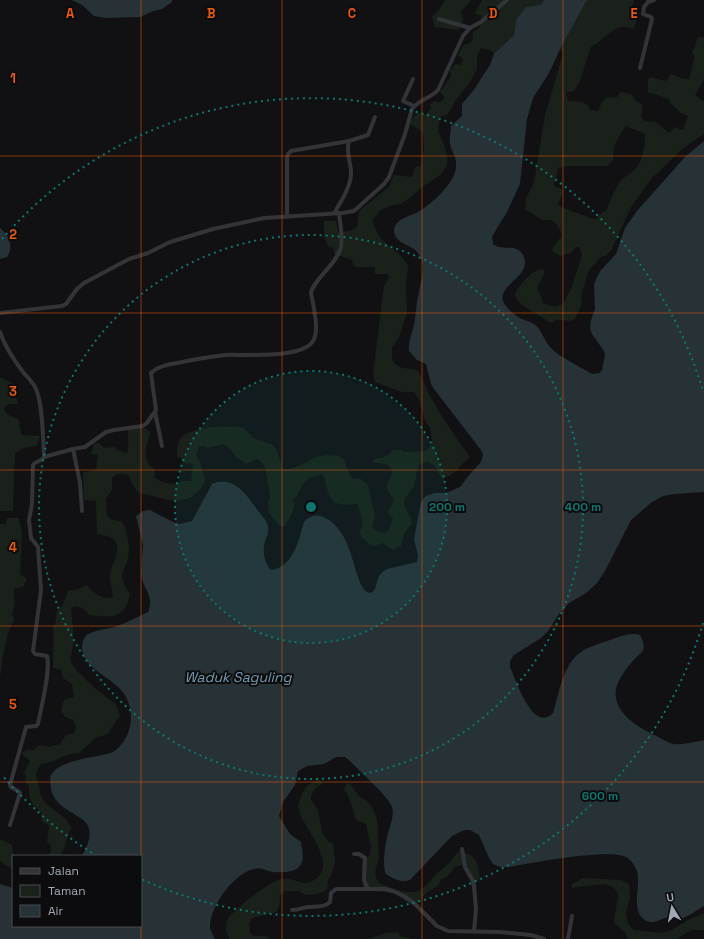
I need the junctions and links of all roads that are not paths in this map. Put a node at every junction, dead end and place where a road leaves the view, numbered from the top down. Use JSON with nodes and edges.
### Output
{"nodes":[{"id":1,"x":507,"y":0,"type":"edge"},
{"id":2,"x":654,"y":0,"type":"edge"},
{"id":3,"x":439,"y":19,"type":"dead end"},
{"id":4,"x":470,"y":28,"type":"junction"},
{"id":5,"x":640,"y":68,"type":"dead end"},
{"id":6,"x":413,"y":79,"type":"dead end"},
{"id":7,"x":414,"y":106,"type":"junction"},
{"id":8,"x":375,"y":117,"type":"dead end"},
{"id":9,"x":349,"y":141,"type":"junction"},
{"id":10,"x":337,"y":213,"type":"junction"},
{"id":11,"x":287,"y":216,"type":"junction"},
{"id":12,"x":0,"y":313,"type":"edge"},
{"id":13,"x":0,"y":332,"type":"edge"},
{"id":14,"x":155,"y":412,"type":"junction"},
{"id":15,"x":162,"y":446,"type":"dead end"},
{"id":16,"x":73,"y":449,"type":"junction"},
{"id":17,"x":44,"y":457,"type":"junction"},
{"id":18,"x":82,"y":511,"type":"dead end"},
{"id":19,"x":10,"y":825,"type":"dead end"},
{"id":20,"x":462,"y":849,"type":"dead end"},
{"id":21,"x":354,"y":854,"type":"dead end"},
{"id":22,"x":368,"y":889,"type":"junction"},
{"id":23,"x":292,"y":910,"type":"dead end"},
{"id":24,"x":572,"y":916,"type":"dead end"},
{"id":25,"x":474,"y":931,"type":"junction"},
{"id":26,"x":544,"y":939,"type":"edge"},
{"id":27,"x":568,"y":939,"type":"edge"}],
"edges":[{"from":1,"to":4,"type":"street"},
{"from":2,"to":5,"type":"street"},
{"from":3,"to":4,"type":"street"},
{"from":4,"to":7,"type":"street"},
{"from":6,"to":7,"type":"street"},
{"from":7,"to":10,"type":"street"},
{"from":8,"to":9,"type":"street"},
{"from":9,"to":10,"type":"street"},
{"from":9,"to":11,"type":"street"},
{"from":10,"to":11,"type":"street"},
{"from":10,"to":14,"type":"street"},
{"from":11,"to":12,"type":"street"},
{"from":13,"to":17,"type":"street"},
{"from":14,"to":15,"type":"street"},
{"from":14,"to":16,"type":"street"},
{"from":16,"to":17,"type":"street"},
{"from":16,"to":18,"type":"street"},
{"from":17,"to":19,"type":"street"},
{"from":20,"to":25,"type":"street"},
{"from":21,"to":22,"type":"street"},
{"from":22,"to":23,"type":"street"},
{"from":22,"to":25,"type":"street"},
{"from":24,"to":27,"type":"street"},
{"from":25,"to":26,"type":"street"}]}
